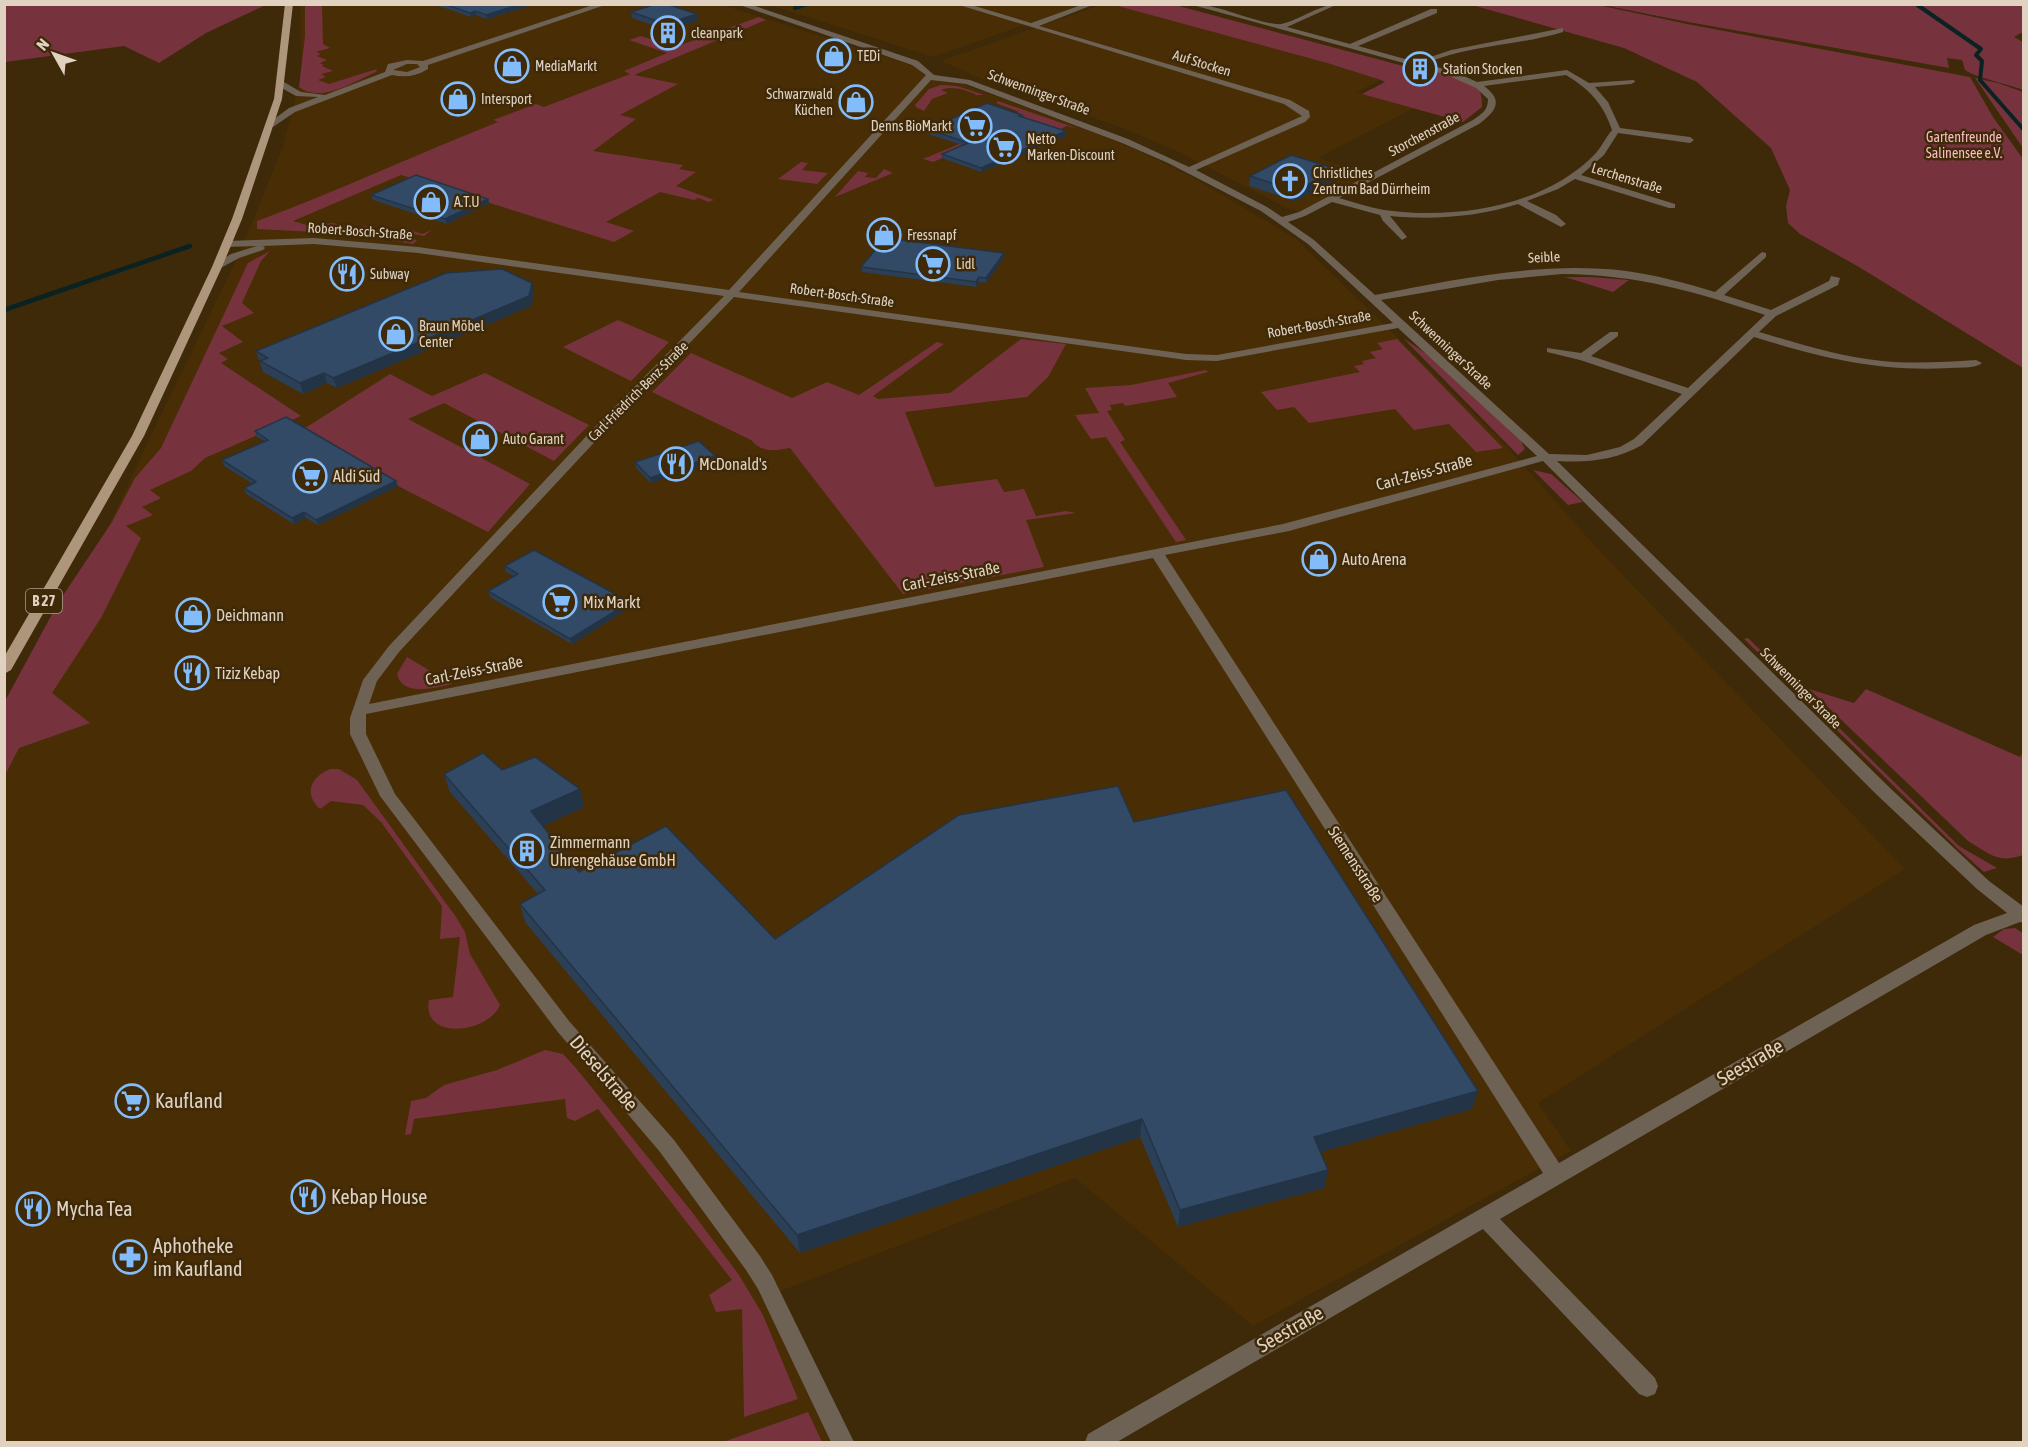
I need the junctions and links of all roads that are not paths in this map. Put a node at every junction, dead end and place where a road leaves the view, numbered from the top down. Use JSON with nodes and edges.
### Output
{"nodes":[{"id":1,"x":289,"y":4,"type":"edge"},
{"id":2,"x":605,"y":4,"type":"edge"},
{"id":3,"x":740,"y":4,"type":"edge"},
{"id":4,"x":959,"y":4,"type":"edge"},
{"id":5,"x":1092,"y":4,"type":"edge"},
{"id":6,"x":1192,"y":4,"type":"edge"},
{"id":7,"x":1220,"y":4,"type":"edge"},
{"id":8,"x":1335,"y":4,"type":"edge"},
{"id":9,"x":1209,"y":9,"type":"junction"},
{"id":10,"x":1434,"y":10,"type":"dead end"},
{"id":11,"x":1031,"y":26,"type":"junction"},
{"id":12,"x":1278,"y":28,"type":"junction"},
{"id":13,"x":1560,"y":30,"type":"dead end"},
{"id":14,"x":1350,"y":47,"type":"junction"},
{"id":15,"x":1417,"y":64,"type":"junction"},
{"id":16,"x":929,"y":77,"type":"junction"},
{"id":17,"x":1631,"y":82,"type":"dead end"},
{"id":18,"x":281,"y":84,"type":"junction"},
{"id":19,"x":1477,"y":84,"type":"junction"},
{"id":20,"x":1589,"y":85,"type":"junction"},
{"id":21,"x":339,"y":92,"type":"junction"},
{"id":22,"x":270,"y":125,"type":"junction"},
{"id":23,"x":1616,"y":130,"type":"junction"},
{"id":24,"x":1690,"y":140,"type":"dead end"},
{"id":25,"x":1188,"y":170,"type":"junction"},
{"id":26,"x":1574,"y":176,"type":"junction"},
{"id":27,"x":1330,"y":199,"type":"junction"},
{"id":28,"x":1521,"y":202,"type":"junction"},
{"id":29,"x":1672,"y":206,"type":"dead end"},
{"id":30,"x":1384,"y":213,"type":"junction"},
{"id":31,"x":1281,"y":221,"type":"junction"},
{"id":32,"x":1561,"y":224,"type":"dead end"},
{"id":33,"x":1402,"y":237,"type":"dead end"},
{"id":34,"x":277,"y":242,"type":"junction"},
{"id":35,"x":226,"y":244,"type":"junction"},
{"id":36,"x":1762,"y":255,"type":"dead end"},
{"id":37,"x":217,"y":267,"type":"junction"},
{"id":38,"x":1835,"y":278,"type":"dead end"},
{"id":39,"x":731,"y":294,"type":"junction"},
{"id":40,"x":1717,"y":296,"type":"junction"},
{"id":41,"x":1372,"y":299,"type":"junction"},
{"id":42,"x":1772,"y":314,"type":"junction"},
{"id":43,"x":1402,"y":324,"type":"junction"},
{"id":44,"x":1752,"y":333,"type":"junction"},
{"id":45,"x":1614,"y":334,"type":"dead end"},
{"id":46,"x":1551,"y":350,"type":"dead end"},
{"id":47,"x":1583,"y":357,"type":"junction"},
{"id":48,"x":1976,"y":363,"type":"dead end"},
{"id":49,"x":1690,"y":393,"type":"junction"},
{"id":50,"x":1546,"y":458,"type":"junction"},
{"id":51,"x":1157,"y":553,"type":"junction"},
{"id":52,"x":4,"y":670,"type":"edge"},
{"id":53,"x":358,"y":711,"type":"junction"},
{"id":54,"x":2022,"y":915,"type":"edge"},
{"id":55,"x":1555,"y":1174,"type":"junction"},
{"id":56,"x":1484,"y":1216,"type":"junction"},
{"id":57,"x":1647,"y":1386,"type":"dead end"},
{"id":58,"x":843,"y":1443,"type":"edge"},
{"id":59,"x":1096,"y":1443,"type":"edge"}],
"edges":[{"from":1,"to":18,"type":"main road","number":"B 27"},
{"from":2,"to":21,"type":"street"},
{"from":3,"to":16,"type":"street"},
{"from":4,"to":11,"type":"street","name":"Auf Stocken"},
{"from":5,"to":11,"type":"street"},
{"from":6,"to":9,"type":"street"},
{"from":7,"to":9,"type":"street"},
{"from":8,"to":12,"type":"street"},
{"from":9,"to":12,"type":"street"},
{"from":10,"to":14,"type":"street"},
{"from":11,"to":25,"type":"street","name":"Auf Stocken"},
{"from":12,"to":14,"type":"street"},
{"from":13,"to":15,"type":"street"},
{"from":14,"to":15,"type":"street"},
{"from":15,"to":19,"type":"street"},
{"from":16,"to":25,"type":"street","name":"Schwenninger Straße"},
{"from":16,"to":39,"type":"street","name":"Carl-Friedrich-Benz-Straße"},
{"from":17,"to":20,"type":"street"},
{"from":18,"to":21,"type":"street"},
{"from":18,"to":22,"type":"main road","number":"B 27"},
{"from":19,"to":20,"type":"street"},
{"from":19,"to":27,"type":"street","name":"Storchenstraße"},
{"from":20,"to":23,"type":"street"},
{"from":21,"to":22,"type":"street"},
{"from":22,"to":35,"type":"main road","number":"B 27"},
{"from":23,"to":24,"type":"street"},
{"from":23,"to":26,"type":"street","name":"Lerchenstraße"},
{"from":25,"to":31,"type":"street","name":"Schwenninger Straße"},
{"from":26,"to":28,"type":"street","name":"Lerchenstraße"},
{"from":26,"to":29,"type":"street","name":"Lerchenstraße"},
{"from":27,"to":30,"type":"street","name":"Lerchenstraße"},
{"from":27,"to":31,"type":"street","name":"Storchenstraße"},
{"from":28,"to":30,"type":"street","name":"Lerchenstraße"},
{"from":28,"to":32,"type":"street"},
{"from":30,"to":33,"type":"street"},
{"from":31,"to":41,"type":"street","name":"Schwenninger Straße"},
{"from":34,"to":35,"type":"street","name":"Robert-Bosch-Straße"},
{"from":34,"to":37,"type":"street","name":"Robert-Bosch-Straße"},
{"from":34,"to":39,"type":"street","name":"Robert-Bosch-Straße"},
{"from":35,"to":37,"type":"main road","number":"B 27"},
{"from":36,"to":40,"type":"street"},
{"from":37,"to":52,"type":"main road","number":"B 27"},
{"from":38,"to":42,"type":"street"},
{"from":39,"to":43,"type":"street","name":"Robert-Bosch-Straße"},
{"from":39,"to":53,"type":"street","name":"Carl-Friedrich-Benz-Straße"},
{"from":40,"to":41,"type":"street","name":"Seible"},
{"from":40,"to":42,"type":"street","name":"Seible"},
{"from":41,"to":43,"type":"street","name":"Schwenninger Straße"},
{"from":42,"to":44,"type":"street"},
{"from":43,"to":50,"type":"street","name":"Schwenninger Straße"},
{"from":44,"to":48,"type":"street"},
{"from":44,"to":49,"type":"street"},
{"from":45,"to":47,"type":"street"},
{"from":46,"to":47,"type":"street"},
{"from":47,"to":49,"type":"street"},
{"from":49,"to":50,"type":"street"},
{"from":50,"to":51,"type":"street","name":"Carl-Zeiss-Straße"},
{"from":50,"to":54,"type":"street","name":"Schwenninger Straße"},
{"from":51,"to":53,"type":"street","name":"Carl-Zeiss-Straße"},
{"from":51,"to":55,"type":"street","name":"Siemensstraße"},
{"from":53,"to":58,"type":"street","name":"Dieselstraße"},
{"from":54,"to":55,"type":"street","name":"Seestraße"},
{"from":55,"to":56,"type":"street","name":"Seestraße"},
{"from":56,"to":57,"type":"street"},
{"from":56,"to":59,"type":"street","name":"Seestraße"}]}
